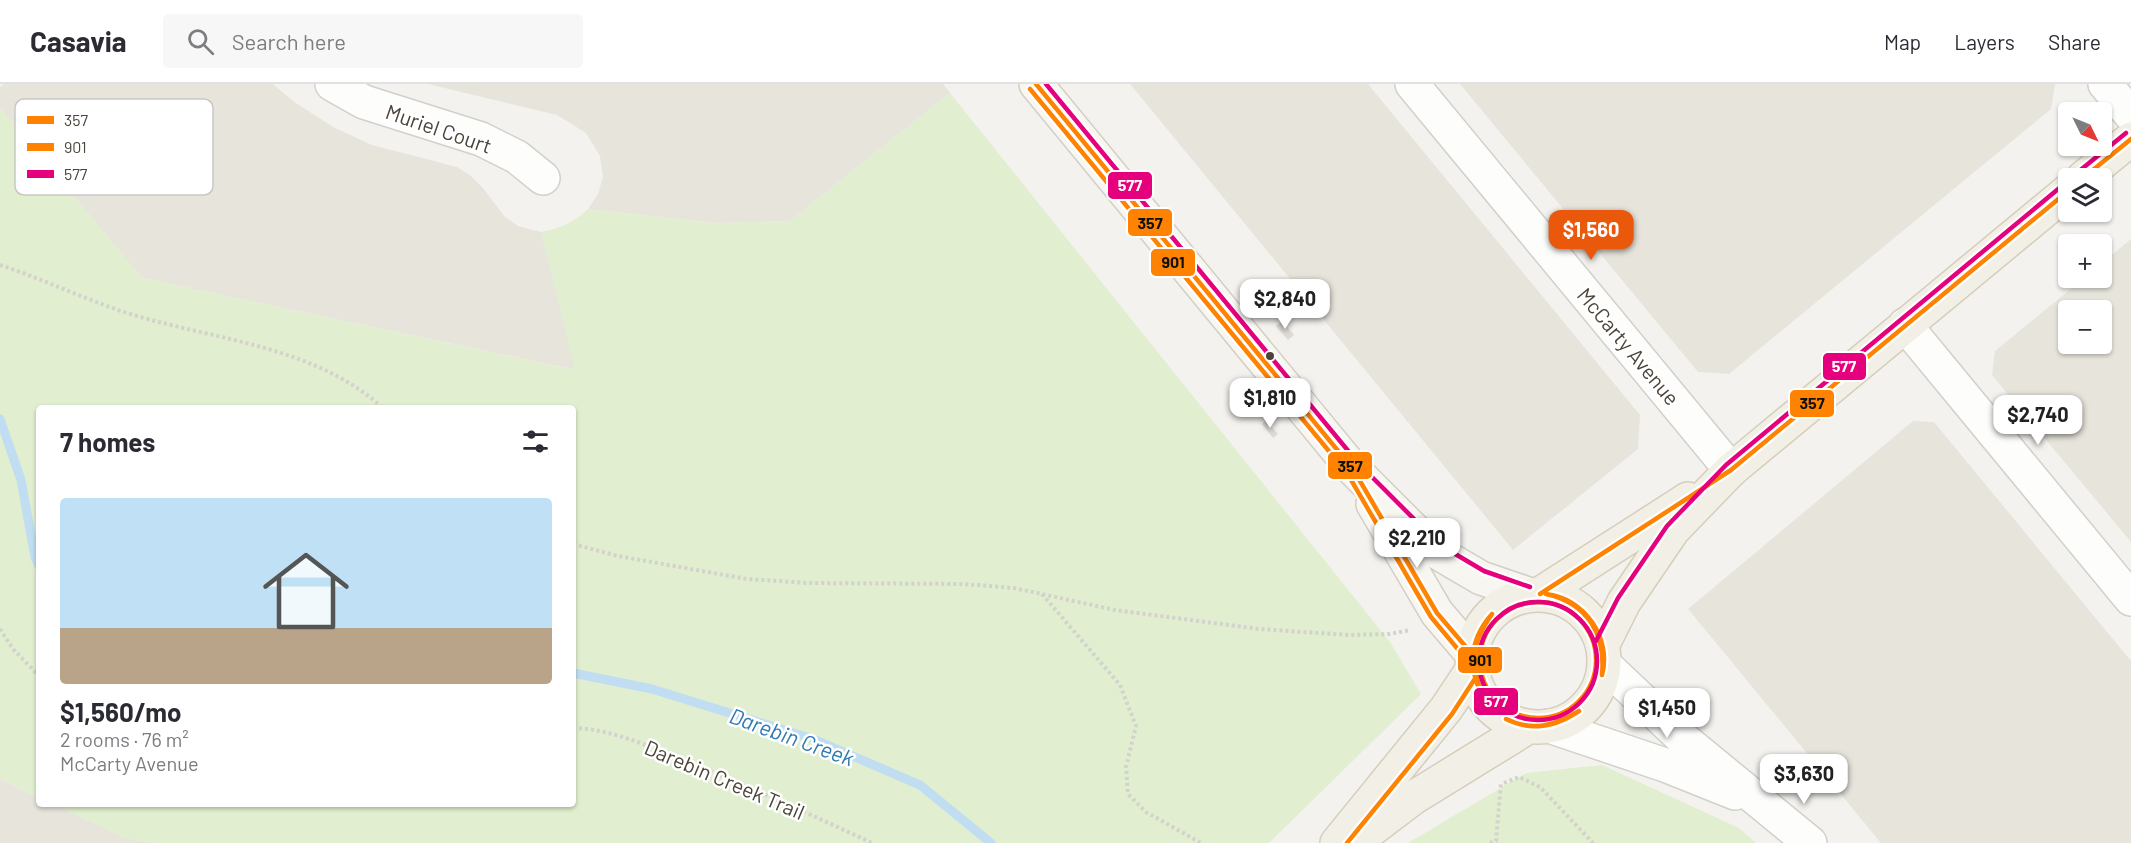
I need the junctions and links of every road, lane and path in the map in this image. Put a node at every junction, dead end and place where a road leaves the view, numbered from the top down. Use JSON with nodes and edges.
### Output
{"nodes":[{"id":1,"x":332,"y":84,"type":"edge"},
{"id":2,"x":1036,"y":84,"type":"edge"},
{"id":3,"x":1412,"y":84,"type":"edge"},
{"id":4,"x":2105,"y":84,"type":"edge"},
{"id":5,"x":2131,"y":115,"type":"edge"},
{"id":6,"x":2131,"y":139,"type":"edge"},
{"id":7,"x":2095,"y":168,"type":"edge"},
{"id":8,"x":543,"y":178,"type":"dead end"},
{"id":9,"x":2058,"y":199,"type":"edge"},
{"id":10,"x":0,"y":265,"type":"edge"},
{"id":11,"x":1905,"y":325,"type":"junction"},
{"id":12,"x":379,"y":405,"type":"edge"},
{"id":13,"x":1353,"y":469,"type":"junction"},
{"id":14,"x":1731,"y":470,"type":"junction"},
{"id":15,"x":576,"y":545,"type":"edge"},
{"id":16,"x":1042,"y":593,"type":"junction"},
{"id":17,"x":1534,"y":594,"type":"junction"},
{"id":18,"x":2131,"y":599,"type":"edge"},
{"id":19,"x":1437,"y":613,"type":"junction"},
{"id":20,"x":0,"y":629,"type":"edge"},
{"id":21,"x":1604,"y":654,"type":"junction"},
{"id":22,"x":1472,"y":662,"type":"junction"},
{"id":23,"x":36,"y":673,"type":"edge"},
{"id":24,"x":1539,"y":727,"type":"junction"},
{"id":25,"x":576,"y":728,"type":"edge"},
{"id":26,"x":1765,"y":805,"type":"junction"},
{"id":27,"x":872,"y":843,"type":"edge"},
{"id":28,"x":1201,"y":843,"type":"edge"},
{"id":29,"x":1337,"y":843,"type":"edge"},
{"id":30,"x":1354,"y":843,"type":"edge"},
{"id":31,"x":1490,"y":843,"type":"edge"},
{"id":32,"x":1593,"y":843,"type":"edge"},
{"id":33,"x":1810,"y":843,"type":"edge"}],
"edges":[{"from":1,"to":8,"type":"street","name":"Muriel Court"},
{"from":2,"to":13,"type":"street"},
{"from":3,"to":14,"type":"street","name":"McCarty Avenue"},
{"from":4,"to":5,"type":"street"},
{"from":6,"to":7,"type":"main road"},
{"from":9,"to":11,"type":"main road"},
{"from":10,"to":12,"type":"path"},
{"from":11,"to":14,"type":"main road"},
{"from":11,"to":18,"type":"street"},
{"from":13,"to":17,"type":"street"},
{"from":13,"to":19,"type":"street"},
{"from":14,"to":17,"type":"main road"},
{"from":14,"to":21,"type":"main road"},
{"from":15,"to":16,"type":"path"},
{"from":16,"to":19,"type":"path"},
{"from":16,"to":28,"type":"path"},
{"from":17,"to":21,"type":"main road"},
{"from":17,"to":22,"type":"main road"},
{"from":19,"to":22,"type":"street"},
{"from":20,"to":23,"type":"path"},
{"from":21,"to":24,"type":"main road"},
{"from":21,"to":26,"type":"street"},
{"from":22,"to":24,"type":"main road"},
{"from":22,"to":29,"type":"main road"},
{"from":24,"to":26,"type":"street"},
{"from":24,"to":30,"type":"main road"},
{"from":25,"to":27,"type":"path","name":"Darebin Creek Trail"},
{"from":26,"to":33,"type":"street"},
{"from":31,"to":32,"type":"path"}]}
